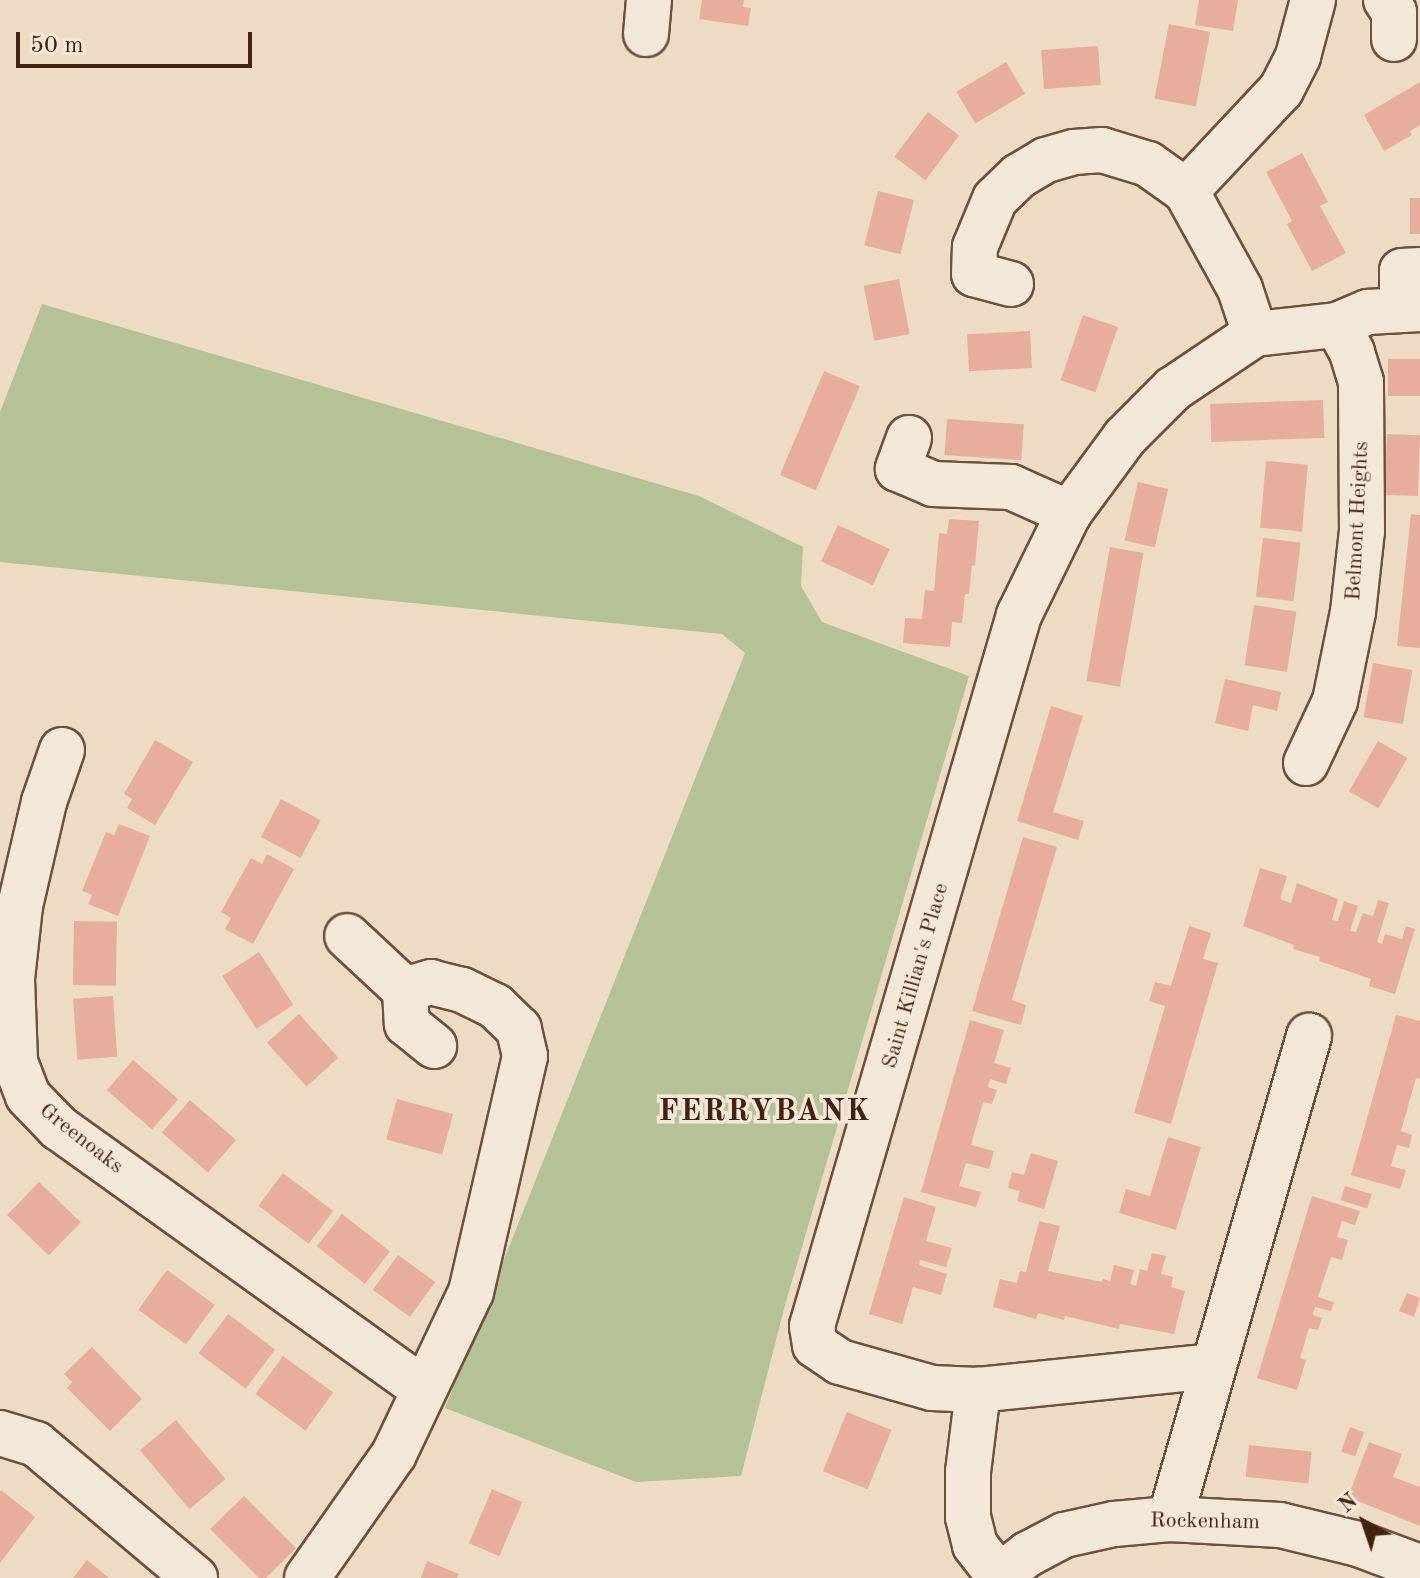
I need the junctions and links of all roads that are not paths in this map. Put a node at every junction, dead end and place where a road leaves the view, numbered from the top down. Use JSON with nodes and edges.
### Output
{"nodes":[{"id":1,"x":1313,"y":0,"type":"edge"},
{"id":2,"x":1186,"y":191,"type":"junction"},
{"id":3,"x":1420,"y":270,"type":"edge"},
{"id":4,"x":1011,"y":284,"type":"dead end"},
{"id":5,"x":1411,"y":309,"type":"edge"},
{"id":6,"x":1337,"y":325,"type":"junction"},
{"id":7,"x":1255,"y":334,"type":"junction"},
{"id":8,"x":909,"y":438,"type":"dead end"},
{"id":9,"x":1069,"y":513,"type":"junction"},
{"id":10,"x":62,"y":750,"type":"dead end"},
{"id":11,"x":1306,"y":763,"type":"dead end"},
{"id":12,"x":347,"y":936,"type":"dead end"},
{"id":13,"x":405,"y":990,"type":"junction"},
{"id":14,"x":1309,"y":1036,"type":"dead end"},
{"id":15,"x":434,"y":1046,"type":"dead end"},
{"id":16,"x":1213,"y":1366,"type":"junction"},
{"id":17,"x":423,"y":1389,"type":"junction"},
{"id":18,"x":978,"y":1390,"type":"junction"},
{"id":19,"x":0,"y":1433,"type":"edge"},
{"id":20,"x":1170,"y":1519,"type":"junction"},
{"id":21,"x":1420,"y":1567,"type":"edge"},
{"id":22,"x":998,"y":1577,"type":"edge"},
{"id":23,"x":195,"y":1578,"type":"edge"},
{"id":24,"x":307,"y":1578,"type":"edge"}],
"edges":[{"from":1,"to":2,"type":"street"},
{"from":2,"to":4,"type":"street"},
{"from":2,"to":7,"type":"street"},
{"from":3,"to":5,"type":"street"},
{"from":5,"to":6,"type":"street"},
{"from":6,"to":7,"type":"street"},
{"from":6,"to":11,"type":"street","name":"Belmont Heights"},
{"from":7,"to":9,"type":"street"},
{"from":8,"to":9,"type":"street"},
{"from":9,"to":18,"type":"street","name":"Saint Killian's Place"},
{"from":10,"to":17,"type":"street","name":"Greenoaks"},
{"from":12,"to":13,"type":"street"},
{"from":13,"to":15,"type":"street"},
{"from":13,"to":17,"type":"street"},
{"from":14,"to":16,"type":"street"},
{"from":16,"to":18,"type":"street","name":"Saint Killian's Place"},
{"from":16,"to":20,"type":"street"},
{"from":17,"to":24,"type":"street"},
{"from":18,"to":22,"type":"street"},
{"from":19,"to":23,"type":"street"},
{"from":20,"to":21,"type":"street","name":"Rockenham"},
{"from":20,"to":22,"type":"street","name":"Rockenham"}]}
